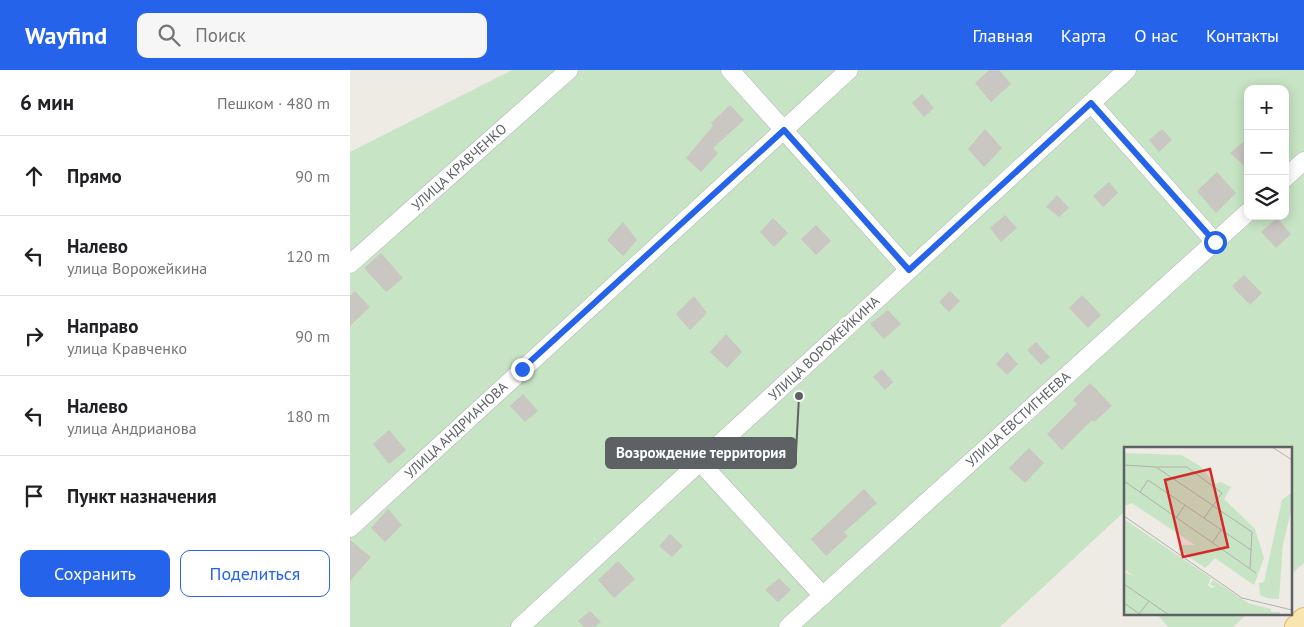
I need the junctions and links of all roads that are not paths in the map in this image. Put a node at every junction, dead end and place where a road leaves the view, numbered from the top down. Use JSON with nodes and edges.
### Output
{"nodes":[{"id":1,"x":569,"y":70,"type":"edge"},
{"id":2,"x":730,"y":70,"type":"edge"},
{"id":3,"x":849,"y":70,"type":"edge"},
{"id":4,"x":1127,"y":70,"type":"edge"},
{"id":5,"x":1091,"y":103,"type":"junction"},
{"id":6,"x":784,"y":130,"type":"junction"},
{"id":7,"x":1304,"y":161,"type":"edge"},
{"id":8,"x":1288,"y":175,"type":"edge"},
{"id":9,"x":1244,"y":216,"type":"edge"},
{"id":10,"x":1215,"y":242,"type":"junction"},
{"id":11,"x":350,"y":264,"type":"edge"},
{"id":12,"x":909,"y":270,"type":"junction"},
{"id":13,"x":700,"y":462,"type":"junction"},
{"id":14,"x":350,"y":528,"type":"edge"},
{"id":15,"x":823,"y":596,"type":"junction"},
{"id":16,"x":1304,"y":619,"type":"edge"},
{"id":17,"x":520,"y":627,"type":"edge"},
{"id":18,"x":788,"y":627,"type":"edge"},
{"id":19,"x":1296,"y":627,"type":"edge"}],
"edges":[{"from":1,"to":11,"type":"street","name":"УЛИЦА КРАВЧЕНКО"},
{"from":2,"to":6,"type":"street"},
{"from":3,"to":6,"type":"street","name":"УЛИЦА АНДРИАНОВА"},
{"from":4,"to":5,"type":"street","name":"УЛИЦА ВОРОЖЕЙКИНА"},
{"from":5,"to":10,"type":"street"},
{"from":5,"to":12,"type":"street","name":"УЛИЦА ВОРОЖЕЙКИНА"},
{"from":6,"to":12,"type":"street"},
{"from":6,"to":14,"type":"street","name":"УЛИЦА АНДРИАНОВА"},
{"from":7,"to":8,"type":"street"},
{"from":9,"to":10,"type":"street","name":"УЛИЦА ЕВСТИГНЕЕВА"},
{"from":10,"to":15,"type":"street","name":"УЛИЦА ЕВСТИГНЕЕВА"},
{"from":12,"to":13,"type":"street","name":"УЛИЦА ВОРОЖЕЙКИНА"},
{"from":13,"to":15,"type":"street"},
{"from":13,"to":17,"type":"street","name":"УЛИЦА ВОРОЖЕЙКИНА"},
{"from":15,"to":18,"type":"street","name":"УЛИЦА ЕВСТИГНЕЕВА"},
{"from":16,"to":19,"type":"main road"}]}
